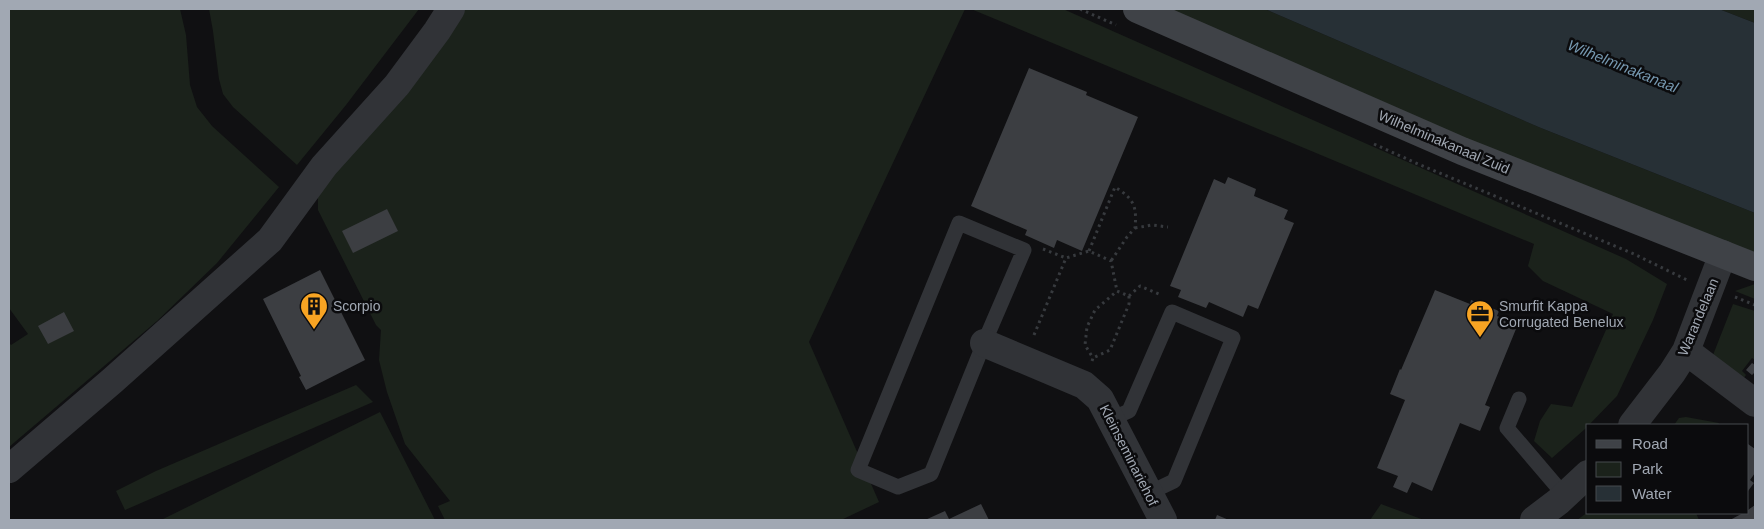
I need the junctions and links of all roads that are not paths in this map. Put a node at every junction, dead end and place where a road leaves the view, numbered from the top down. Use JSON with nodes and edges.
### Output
{"nodes":[{"id":1,"x":451,"y":9,"type":"edge"},
{"id":2,"x":1137,"y":9,"type":"edge"},
{"id":3,"x":1723,"y":254,"type":"junction"},
{"id":4,"x":1755,"y":267,"type":"edge"},
{"id":5,"x":984,"y":342,"type":"junction"},
{"id":6,"x":1686,"y":351,"type":"junction"},
{"id":7,"x":1519,"y":398,"type":"dead end"},
{"id":8,"x":1755,"y":403,"type":"edge"},
{"id":9,"x":1111,"y":420,"type":"junction"},
{"id":10,"x":1633,"y":424,"type":"edge"},
{"id":11,"x":9,"y":469,"type":"edge"},
{"id":12,"x":1586,"y":476,"type":"edge"},
{"id":13,"x":1149,"y":493,"type":"junction"},
{"id":14,"x":1565,"y":496,"type":"junction"},
{"id":15,"x":1163,"y":520,"type":"edge"},
{"id":16,"x":1534,"y":520,"type":"edge"}],
"edges":[{"from":1,"to":11,"type":"street"},
{"from":2,"to":3,"type":"street","name":"Wilhelminakanaal Zuid"},
{"from":3,"to":4,"type":"street","name":"Wilhelminakanaal Zuid"},
{"from":3,"to":6,"type":"street","name":"Warandelaan"},
{"from":5,"to":5,"type":"lane"},
{"from":5,"to":9,"type":"street","name":"Kleinseminariehof"},
{"from":6,"to":8,"type":"street"},
{"from":6,"to":10,"type":"street","name":"Warandelaan"},
{"from":7,"to":14,"type":"lane"},
{"from":9,"to":13,"type":"street","name":"Kleinseminariehof"},
{"from":9,"to":13,"type":"lane"},
{"from":12,"to":14,"type":"street"},
{"from":13,"to":15,"type":"street","name":"Kleinseminariehof"},
{"from":14,"to":16,"type":"street"}]}
